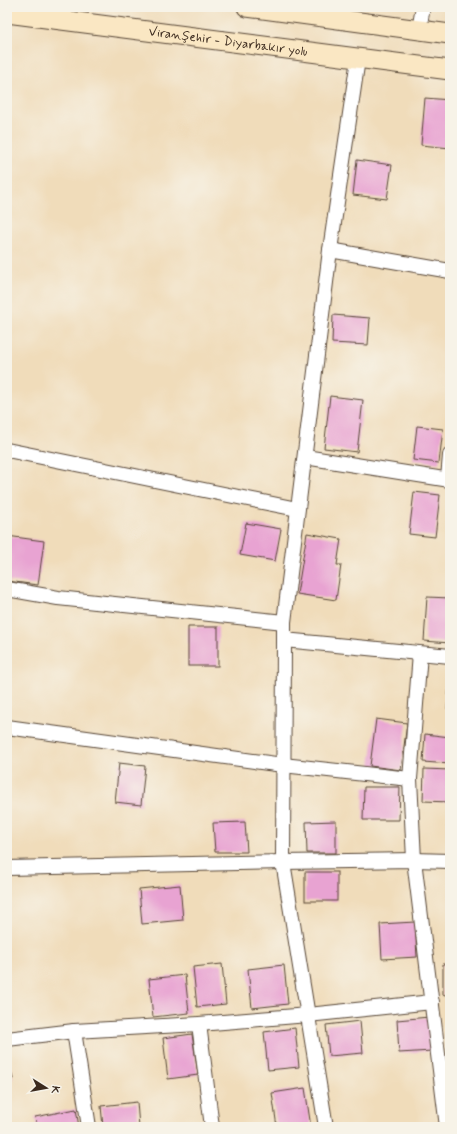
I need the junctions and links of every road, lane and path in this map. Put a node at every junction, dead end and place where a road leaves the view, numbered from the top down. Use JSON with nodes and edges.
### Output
{"nodes":[{"id":1,"x":247,"y":7,"type":"edge"},
{"id":2,"x":423,"y":7,"type":"edge"},
{"id":3,"x":7,"y":12,"type":"edge"},
{"id":4,"x":419,"y":30,"type":"junction"},
{"id":5,"x":450,"y":34,"type":"edge"},
{"id":6,"x":358,"y":59,"type":"junction"},
{"id":7,"x":450,"y":70,"type":"edge"},
{"id":8,"x":330,"y":250,"type":"junction"},
{"id":9,"x":450,"y":271,"type":"edge"},
{"id":10,"x":7,"y":450,"type":"edge"},
{"id":11,"x":450,"y":455,"type":"edge"},
{"id":12,"x":306,"y":457,"type":"junction"},
{"id":13,"x":449,"y":480,"type":"edge"},
{"id":14,"x":297,"y":509,"type":"junction"},
{"id":15,"x":7,"y":589,"type":"edge"},
{"id":16,"x":284,"y":622,"type":"junction"},
{"id":17,"x":284,"y":640,"type":"junction"},
{"id":18,"x":420,"y":654,"type":"junction"},
{"id":19,"x":450,"y":656,"type":"edge"},
{"id":20,"x":7,"y":726,"type":"edge"},
{"id":21,"x":283,"y":765,"type":"junction"},
{"id":22,"x":410,"y":779,"type":"junction"},
{"id":23,"x":414,"y":860,"type":"junction"},
{"id":24,"x":450,"y":861,"type":"edge"},
{"id":25,"x":283,"y":862,"type":"junction"},
{"id":26,"x":7,"y":868,"type":"edge"},
{"id":27,"x":432,"y":1002,"type":"junction"},
{"id":28,"x":308,"y":1015,"type":"junction"},
{"id":29,"x":199,"y":1024,"type":"junction"},
{"id":30,"x":74,"y":1031,"type":"junction"},
{"id":31,"x":7,"y":1039,"type":"edge"},
{"id":32,"x":445,"y":1069,"type":"edge"},
{"id":33,"x":89,"y":1127,"type":"edge"},
{"id":34,"x":212,"y":1127,"type":"edge"},
{"id":35,"x":326,"y":1127,"type":"edge"},
{"id":36,"x":447,"y":1127,"type":"edge"}],
"edges":[{"from":1,"to":4,"type":"main road"},
{"from":2,"to":4,"type":"street"},
{"from":3,"to":6,"type":"main road","name":"Viranşehir - Diyarbakır yolu"},
{"from":4,"to":5,"type":"main road"},
{"from":6,"to":7,"type":"main road","name":"Viranşehir - Diyarbakır yolu"},
{"from":6,"to":8,"type":"street"},
{"from":8,"to":9,"type":"street"},
{"from":8,"to":12,"type":"street"},
{"from":10,"to":14,"type":"street"},
{"from":11,"to":13,"type":"street"},
{"from":12,"to":13,"type":"street"},
{"from":12,"to":14,"type":"street"},
{"from":14,"to":16,"type":"street"},
{"from":15,"to":16,"type":"street"},
{"from":16,"to":17,"type":"street"},
{"from":17,"to":18,"type":"street"},
{"from":17,"to":21,"type":"street"},
{"from":18,"to":19,"type":"street"},
{"from":18,"to":22,"type":"street"},
{"from":20,"to":21,"type":"street"},
{"from":21,"to":22,"type":"street"},
{"from":21,"to":25,"type":"street"},
{"from":22,"to":23,"type":"street"},
{"from":23,"to":24,"type":"street"},
{"from":23,"to":25,"type":"street"},
{"from":23,"to":27,"type":"street"},
{"from":25,"to":26,"type":"street"},
{"from":25,"to":28,"type":"street"},
{"from":27,"to":28,"type":"street"},
{"from":27,"to":32,"type":"street"},
{"from":28,"to":29,"type":"street"},
{"from":28,"to":35,"type":"street"},
{"from":29,"to":30,"type":"street"},
{"from":29,"to":34,"type":"street"},
{"from":30,"to":31,"type":"street"},
{"from":30,"to":33,"type":"street"},
{"from":32,"to":36,"type":"street"}]}
